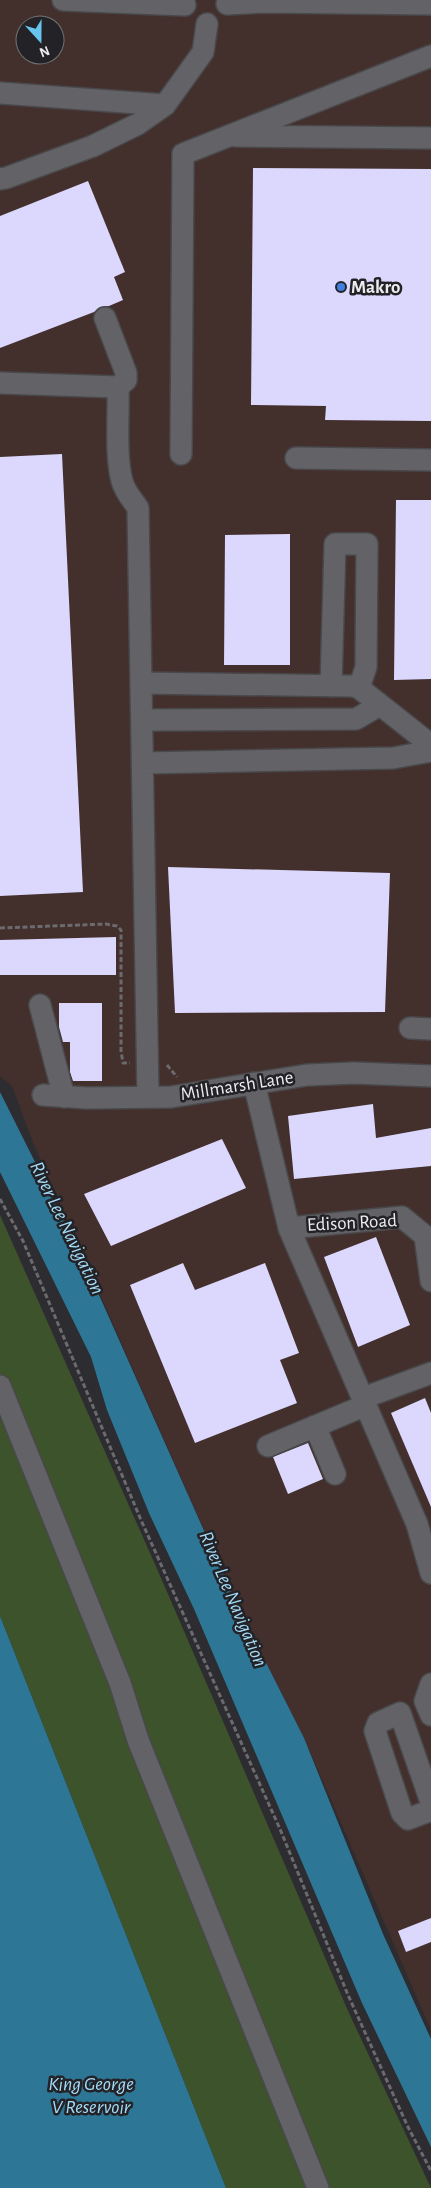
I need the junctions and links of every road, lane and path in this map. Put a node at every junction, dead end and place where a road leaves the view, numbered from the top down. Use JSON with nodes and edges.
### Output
{"nodes":[{"id":1,"x":64,"y":0,"type":"edge"},
{"id":2,"x":186,"y":2,"type":"edge"},
{"id":3,"x":227,"y":2,"type":"edge"},
{"id":4,"x":431,"y":4,"type":"edge"},
{"id":5,"x":208,"y":24,"type":"junction"},
{"id":6,"x":431,"y":56,"type":"edge"},
{"id":7,"x":0,"y":93,"type":"edge"},
{"id":8,"x":165,"y":105,"type":"junction"},
{"id":9,"x":226,"y":136,"type":"junction"},
{"id":10,"x":431,"y":138,"type":"edge"},
{"id":11,"x":2,"y":179,"type":"edge"},
{"id":12,"x":106,"y":318,"type":"dead end"},
{"id":13,"x":0,"y":383,"type":"edge"},
{"id":14,"x":118,"y":387,"type":"junction"},
{"id":15,"x":180,"y":454,"type":"dead end"},
{"id":16,"x":296,"y":458,"type":"dead end"},
{"id":17,"x":431,"y":460,"type":"edge"},
{"id":18,"x":142,"y":684,"type":"junction"},
{"id":19,"x":331,"y":686,"type":"junction"},
{"id":20,"x":359,"y":688,"type":"junction"},
{"id":21,"x":380,"y":705,"type":"junction"},
{"id":22,"x":143,"y":720,"type":"junction"},
{"id":23,"x":431,"y":745,"type":"edge"},
{"id":24,"x":431,"y":751,"type":"edge"},
{"id":25,"x":144,"y":763,"type":"junction"},
{"id":26,"x":0,"y":928,"type":"edge"},
{"id":27,"x":40,"y":1006,"type":"dead end"},
{"id":28,"x":131,"y":1063,"type":"dead end"},
{"id":29,"x":431,"y":1076,"type":"edge"},
{"id":30,"x":254,"y":1083,"type":"junction"},
{"id":31,"x":43,"y":1095,"type":"dead end"},
{"id":32,"x":64,"y":1097,"type":"junction"},
{"id":33,"x":148,"y":1097,"type":"junction"},
{"id":34,"x":0,"y":1199,"type":"edge"},
{"id":35,"x":288,"y":1228,"type":"junction"},
{"id":36,"x":431,"y":1281,"type":"edge"},
{"id":37,"x":431,"y":1373,"type":"edge"},
{"id":38,"x":0,"y":1386,"type":"edge"},
{"id":39,"x":364,"y":1402,"type":"junction"},
{"id":40,"x":315,"y":1426,"type":"junction"},
{"id":41,"x":268,"y":1446,"type":"dead end"},
{"id":42,"x":334,"y":1474,"type":"dead end"},
{"id":43,"x":431,"y":1573,"type":"edge"},
{"id":44,"x":429,"y":1700,"type":"edge"},
{"id":45,"x":400,"y":1713,"type":"junction"},
{"id":46,"x":431,"y":1802,"type":"edge"},
{"id":47,"x":431,"y":1806,"type":"edge"},
{"id":48,"x":431,"y":2171,"type":"edge"},
{"id":49,"x":318,"y":2188,"type":"edge"}],
"edges":[{"from":1,"to":2,"type":"street"},
{"from":2,"to":5,"type":"street"},
{"from":3,"to":4,"type":"street"},
{"from":3,"to":5,"type":"street"},
{"from":5,"to":8,"type":"street"},
{"from":6,"to":9,"type":"street"},
{"from":7,"to":8,"type":"street"},
{"from":8,"to":11,"type":"street"},
{"from":9,"to":10,"type":"street"},
{"from":9,"to":15,"type":"street"},
{"from":12,"to":14,"type":"street"},
{"from":13,"to":14,"type":"street"},
{"from":14,"to":18,"type":"street"},
{"from":16,"to":17,"type":"street"},
{"from":18,"to":19,"type":"street"},
{"from":18,"to":22,"type":"street"},
{"from":19,"to":20,"type":"street"},
{"from":19,"to":20,"type":"street"},
{"from":20,"to":21,"type":"street"},
{"from":21,"to":22,"type":"street"},
{"from":21,"to":23,"type":"street"},
{"from":22,"to":25,"type":"street"},
{"from":24,"to":25,"type":"street"},
{"from":25,"to":33,"type":"street"},
{"from":26,"to":28,"type":"path"},
{"from":27,"to":32,"type":"street"},
{"from":29,"to":30,"type":"street","name":"Millmarsh Lane"},
{"from":30,"to":33,"type":"street","name":"Millmarsh Lane"},
{"from":30,"to":35,"type":"street","name":"Edison Road"},
{"from":31,"to":32,"type":"street","name":"Millmarsh Lane"},
{"from":32,"to":33,"type":"street","name":"Millmarsh Lane"},
{"from":34,"to":48,"type":"path"},
{"from":35,"to":36,"type":"street","name":"Edison Road"},
{"from":35,"to":39,"type":"street","name":"Edison Road"},
{"from":37,"to":39,"type":"street"},
{"from":38,"to":49,"type":"street"},
{"from":39,"to":40,"type":"street"},
{"from":39,"to":43,"type":"street","name":"Edison Road"},
{"from":40,"to":41,"type":"street"},
{"from":40,"to":42,"type":"street"},
{"from":44,"to":45,"type":"street"},
{"from":45,"to":46,"type":"street"},
{"from":45,"to":47,"type":"street"}]}
